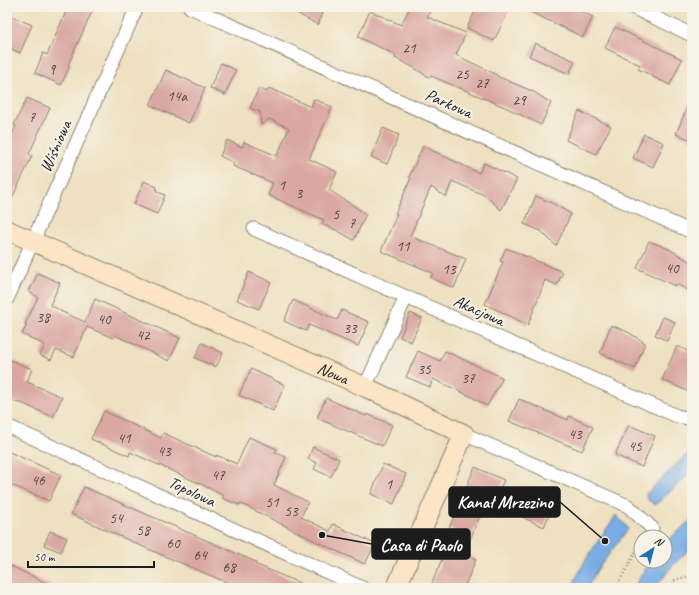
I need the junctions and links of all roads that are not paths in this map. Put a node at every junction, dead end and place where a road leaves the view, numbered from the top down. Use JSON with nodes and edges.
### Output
{"nodes":[{"id":1,"x":137,"y":7,"type":"edge"},
{"id":2,"x":190,"y":7,"type":"edge"},
{"id":3,"x":632,"y":7,"type":"edge"},
{"id":4,"x":692,"y":35,"type":"edge"},
{"id":5,"x":254,"y":229,"type":"dead end"},
{"id":6,"x":7,"y":230,"type":"edge"},
{"id":7,"x":692,"y":232,"type":"edge"},
{"id":8,"x":32,"y":241,"type":"junction"},
{"id":9,"x":406,"y":298,"type":"junction"},
{"id":10,"x":7,"y":299,"type":"edge"},
{"id":11,"x":365,"y":387,"type":"junction"},
{"id":12,"x":692,"y":419,"type":"edge"},
{"id":13,"x":7,"y":426,"type":"edge"},
{"id":14,"x":464,"y":434,"type":"junction"},
{"id":15,"x":652,"y":528,"type":"dead end"},
{"id":16,"x":362,"y":588,"type":"edge"},
{"id":17,"x":396,"y":588,"type":"edge"}],
"edges":[{"from":1,"to":8,"type":"street","name":"Wiśniowa"},
{"from":2,"to":7,"type":"street","name":"Parkowa"},
{"from":3,"to":4,"type":"street"},
{"from":5,"to":9,"type":"street","name":"Akacjowa"},
{"from":6,"to":8,"type":"street","name":"Nowa"},
{"from":8,"to":10,"type":"street","name":"Wiśniowa"},
{"from":8,"to":11,"type":"street","name":"Nowa"},
{"from":9,"to":11,"type":"street"},
{"from":9,"to":12,"type":"street","name":"Akacjowa"},
{"from":11,"to":14,"type":"street","name":"Nowa"},
{"from":13,"to":16,"type":"street","name":"Topolowa"},
{"from":14,"to":15,"type":"street","name":"Nowa"},
{"from":14,"to":17,"type":"street"}]}
